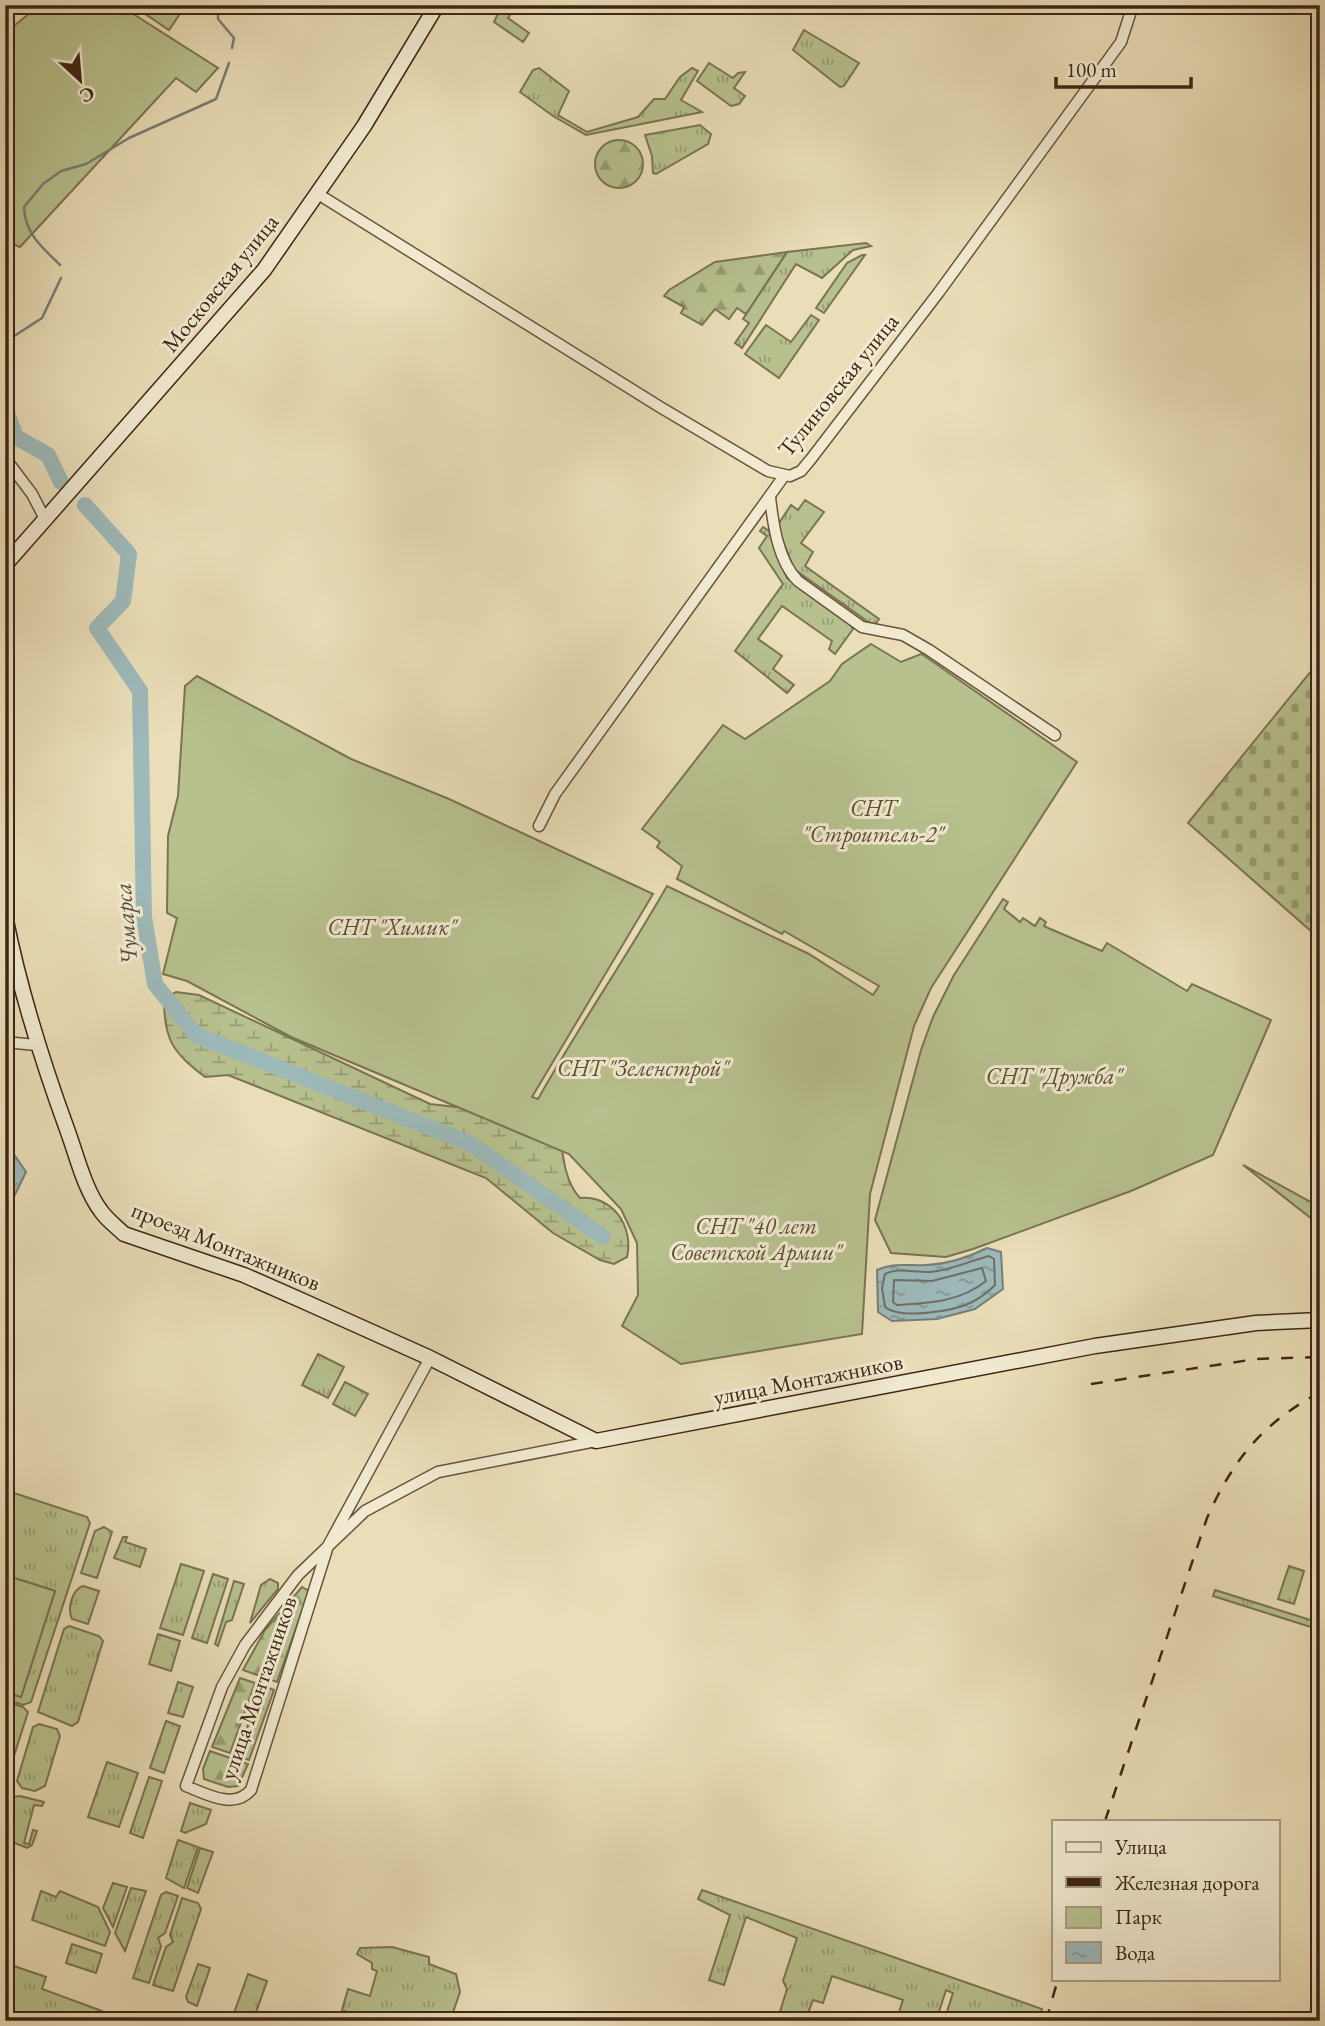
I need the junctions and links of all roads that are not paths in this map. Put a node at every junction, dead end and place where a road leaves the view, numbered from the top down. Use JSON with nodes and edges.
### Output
{"nodes":[{"id":1,"x":437,"y":5,"type":"edge"},
{"id":2,"x":1133,"y":5,"type":"edge"},
{"id":3,"x":318,"y":194,"type":"junction"},
{"id":4,"x":5,"y":458,"type":"edge"},
{"id":5,"x":784,"y":475,"type":"junction"},
{"id":6,"x":770,"y":497,"type":"junction"},
{"id":7,"x":46,"y":521,"type":"junction"},
{"id":8,"x":5,"y":565,"type":"edge"},
{"id":9,"x":1055,"y":735,"type":"dead end"},
{"id":10,"x":539,"y":826,"type":"dead end"},
{"id":11,"x":5,"y":916,"type":"edge"},
{"id":12,"x":5,"y":1042,"type":"edge"},
{"id":13,"x":36,"y":1045,"type":"junction"},
{"id":14,"x":1320,"y":1320,"type":"edge"},
{"id":15,"x":430,"y":1358,"type":"junction"},
{"id":16,"x":596,"y":1441,"type":"junction"},
{"id":17,"x":328,"y":1546,"type":"junction"}],
"edges":[{"from":1,"to":3,"type":"main road","name":"Московская улица"},
{"from":2,"to":5,"type":"street","name":"Тулиновская улица"},
{"from":3,"to":5,"type":"street","name":"Тулиновская улица"},
{"from":3,"to":7,"type":"main road","name":"Московская улица"},
{"from":4,"to":7,"type":"street"},
{"from":5,"to":6,"type":"street"},
{"from":6,"to":9,"type":"street"},
{"from":6,"to":10,"type":"street"},
{"from":7,"to":8,"type":"main road","name":"Московская улица"},
{"from":11,"to":13,"type":"main road","name":"проезд Монтажников"},
{"from":12,"to":13,"type":"street"},
{"from":13,"to":15,"type":"main road","name":"проезд Монтажников"},
{"from":14,"to":16,"type":"main road","name":"улица Монтажников"},
{"from":15,"to":16,"type":"main road","name":"проезд Монтажников"},
{"from":15,"to":17,"type":"street"},
{"from":16,"to":17,"type":"street","name":"улица Монтажников"},
{"from":17,"to":17,"type":"street","name":"улица Монтажников"}]}
